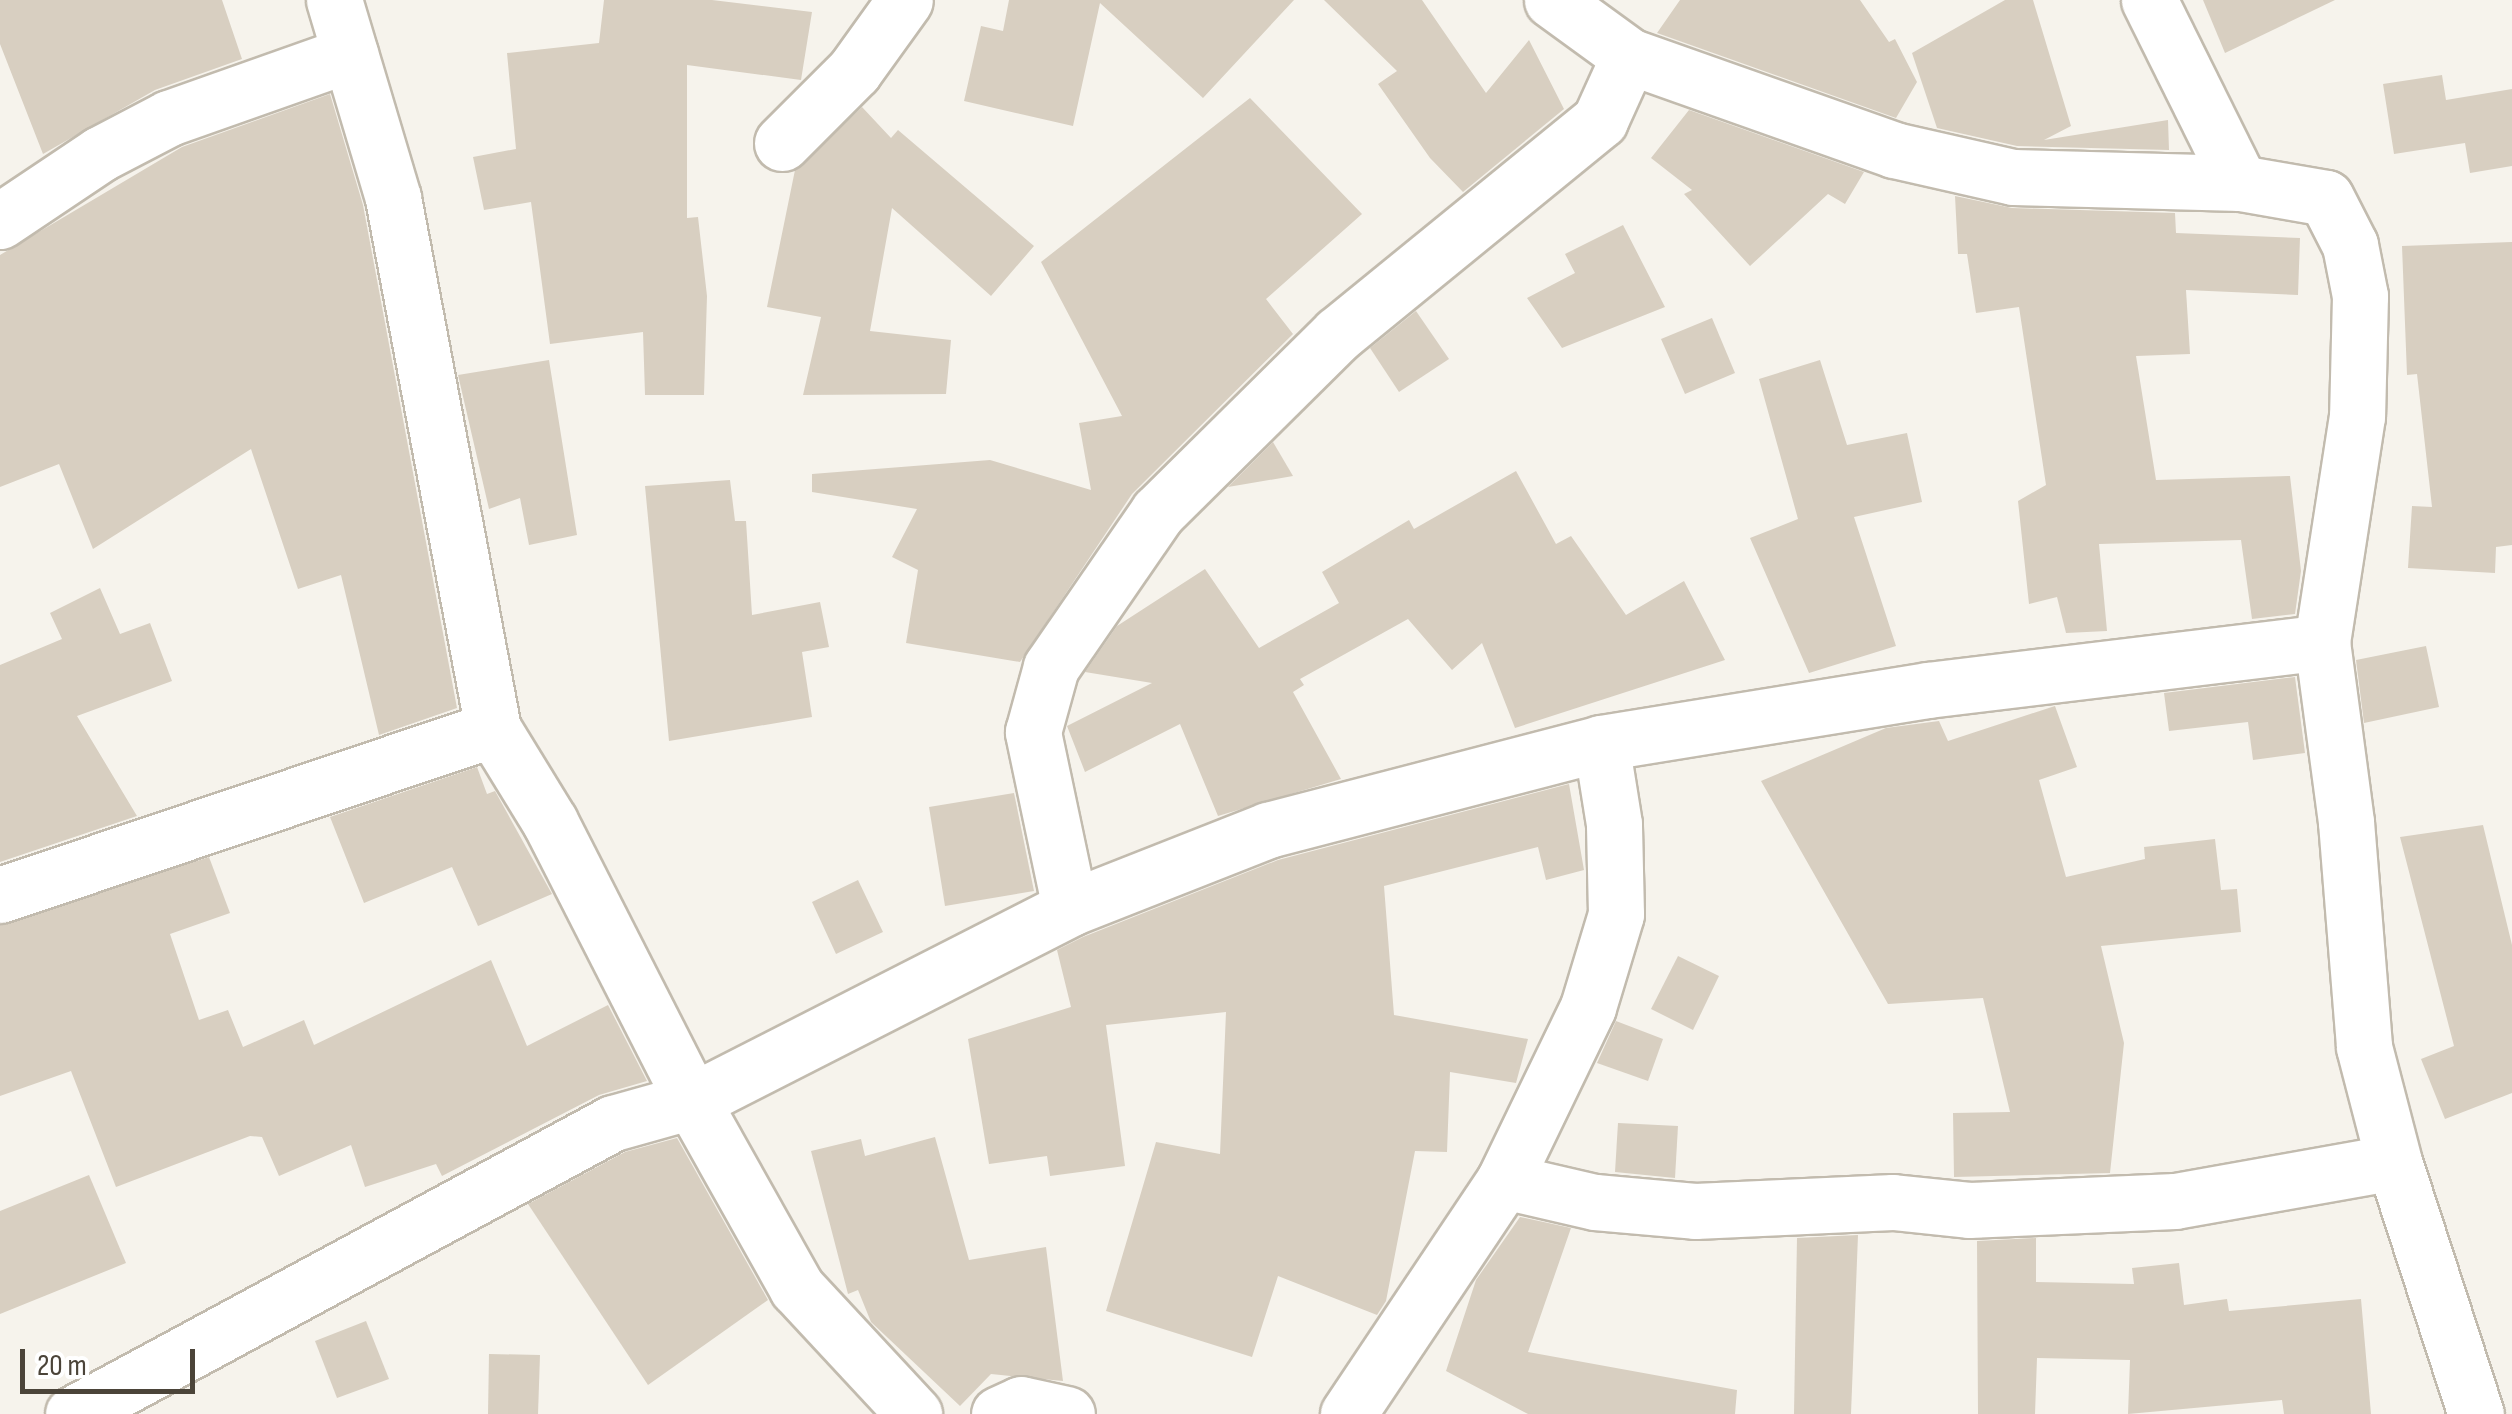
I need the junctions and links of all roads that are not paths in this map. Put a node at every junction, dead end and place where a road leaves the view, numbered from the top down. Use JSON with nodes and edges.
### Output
{"nodes":[{"id":1,"x":334,"y":0,"type":"edge"},
{"id":2,"x":906,"y":0,"type":"edge"},
{"id":3,"x":1552,"y":0,"type":"edge"},
{"id":4,"x":2149,"y":0,"type":"edge"},
{"id":5,"x":350,"y":54,"type":"junction"},
{"id":6,"x":1629,"y":56,"type":"junction"},
{"id":7,"x":782,"y":143,"type":"dead end"},
{"id":8,"x":2240,"y":183,"type":"junction"},
{"id":9,"x":0,"y":222,"type":"edge"},
{"id":10,"x":2322,"y":642,"type":"junction"},
{"id":11,"x":494,"y":729,"type":"junction"},
{"id":12,"x":1602,"y":743,"type":"junction"},
{"id":13,"x":0,"y":895,"type":"edge"},
{"id":14,"x":1070,"y":908,"type":"junction"},
{"id":15,"x":692,"y":1100,"type":"junction"},
{"id":16,"x":2394,"y":1162,"type":"junction"},
{"id":17,"x":1504,"y":1182,"type":"junction"},
{"id":18,"x":73,"y":1414,"type":"edge"},
{"id":19,"x":914,"y":1414,"type":"edge"},
{"id":20,"x":1000,"y":1414,"type":"edge"},
{"id":21,"x":1067,"y":1414,"type":"edge"},
{"id":22,"x":1348,"y":1414,"type":"edge"},
{"id":23,"x":2476,"y":1414,"type":"edge"}],
"edges":[{"from":1,"to":5,"type":"street"},
{"from":2,"to":7,"type":"street"},
{"from":3,"to":6,"type":"street"},
{"from":4,"to":8,"type":"street"},
{"from":5,"to":9,"type":"street"},
{"from":5,"to":11,"type":"street"},
{"from":6,"to":8,"type":"street"},
{"from":6,"to":14,"type":"street"},
{"from":8,"to":10,"type":"street"},
{"from":10,"to":12,"type":"street"},
{"from":10,"to":16,"type":"street"},
{"from":11,"to":13,"type":"street"},
{"from":11,"to":15,"type":"street"},
{"from":12,"to":14,"type":"street"},
{"from":12,"to":17,"type":"street"},
{"from":14,"to":15,"type":"street"},
{"from":15,"to":18,"type":"street"},
{"from":15,"to":19,"type":"street"},
{"from":16,"to":17,"type":"street"},
{"from":16,"to":23,"type":"street"},
{"from":17,"to":22,"type":"street"},
{"from":20,"to":21,"type":"street"}]}
